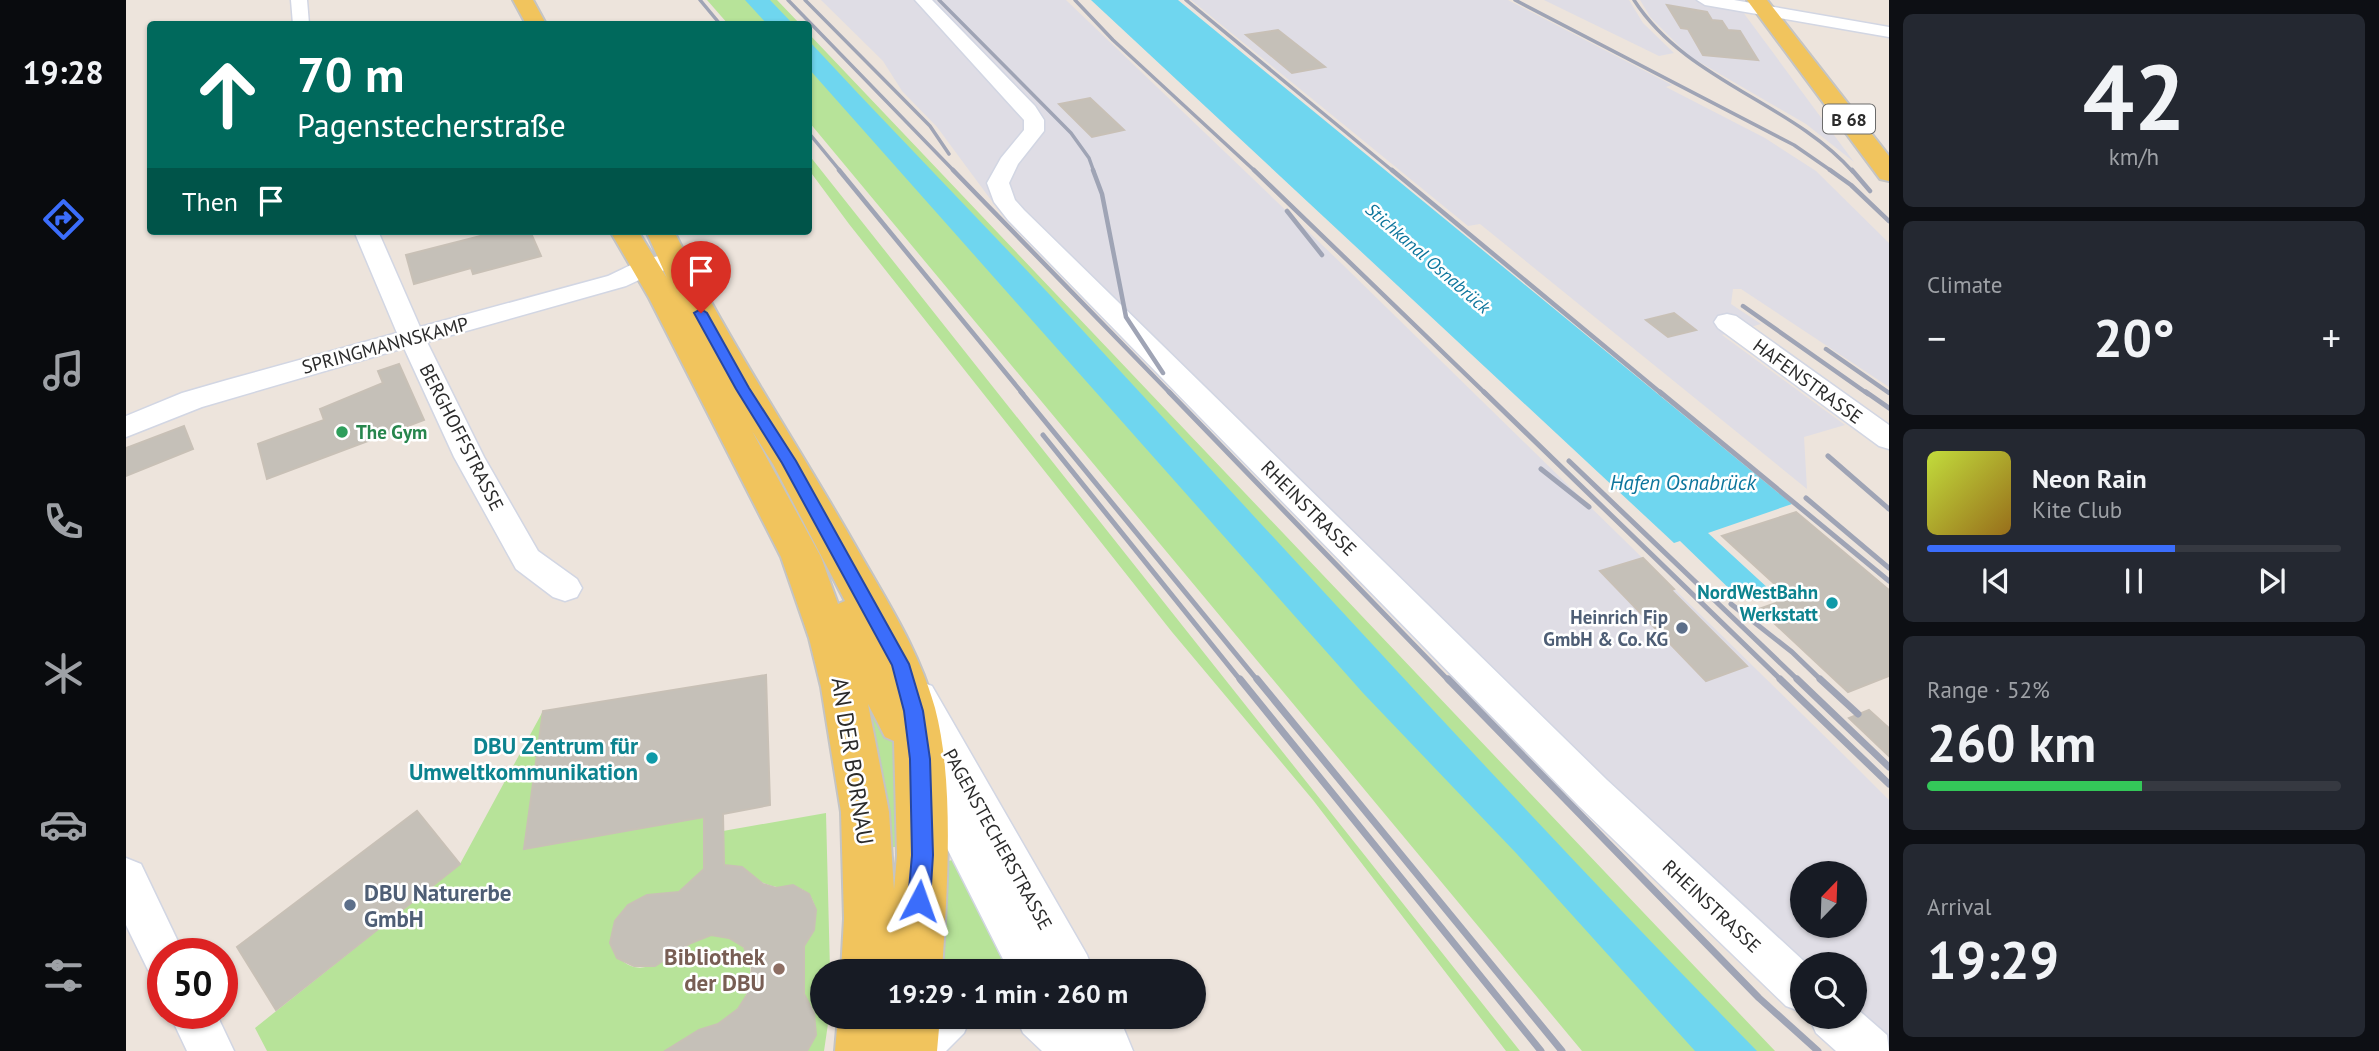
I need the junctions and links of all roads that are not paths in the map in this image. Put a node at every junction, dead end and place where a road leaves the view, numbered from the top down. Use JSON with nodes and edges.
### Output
{"nodes":[{"id":1,"x":299,"y":0,"type":"edge"},
{"id":2,"x":523,"y":0,"type":"edge"},
{"id":3,"x":923,"y":0,"type":"edge"},
{"id":4,"x":1705,"y":0,"type":"edge"},
{"id":5,"x":1762,"y":6,"type":"edge"},
{"id":6,"x":300,"y":21,"type":"edge"},
{"id":7,"x":534,"y":21,"type":"edge"},
{"id":8,"x":1889,"y":32,"type":"edge"},
{"id":9,"x":1889,"y":173,"type":"edge"},
{"id":10,"x":368,"y":235,"type":"edge"},
{"id":11,"x":631,"y":235,"type":"edge"},
{"id":12,"x":660,"y":253,"type":"edge"},
{"id":13,"x":1727,"y":322,"type":"dead end"},
{"id":14,"x":410,"y":333,"type":"junction"},
{"id":15,"x":126,"y":416,"type":"edge"},
{"id":16,"x":126,"y":426,"type":"edge"},
{"id":17,"x":1889,"y":439,"type":"edge"},
{"id":18,"x":801,"y":557,"type":"junction"},
{"id":19,"x":565,"y":588,"type":"dead end"},
{"id":20,"x":900,"y":664,"type":"junction"},
{"id":21,"x":920,"y":759,"type":"junction"},
{"id":22,"x":126,"y":879,"type":"edge"},
{"id":23,"x":155,"y":938,"type":"edge"},
{"id":24,"x":868,"y":959,"type":"edge"},
{"id":25,"x":916,"y":959,"type":"edge"},
{"id":26,"x":1026,"y":959,"type":"edge"},
{"id":27,"x":1064,"y":959,"type":"edge"},
{"id":28,"x":1790,"y":979,"type":"edge"},
{"id":29,"x":200,"y":1029,"type":"edge"},
{"id":30,"x":865,"y":1029,"type":"edge"},
{"id":31,"x":911,"y":1029,"type":"edge"},
{"id":32,"x":936,"y":1029,"type":"edge"},
{"id":33,"x":1065,"y":1029,"type":"edge"},
{"id":34,"x":1846,"y":1029,"type":"edge"},
{"id":35,"x":1082,"y":1037,"type":"edge"},
{"id":36,"x":211,"y":1051,"type":"edge"},
{"id":37,"x":863,"y":1051,"type":"edge"},
{"id":38,"x":909,"y":1051,"type":"edge"},
{"id":39,"x":919,"y":1051,"type":"edge"},
{"id":40,"x":1871,"y":1051,"type":"edge"}],
"edges":[{"from":1,"to":6,"type":"street"},
{"from":2,"to":7,"type":"main road"},
{"from":3,"to":28,"type":"street","name":"RHEINSTRASSE"},
{"from":4,"to":5,"type":"street"},
{"from":5,"to":8,"type":"street"},
{"from":5,"to":9,"type":"main road","number":"B 68"},
{"from":10,"to":14,"type":"street","name":"BERGHOFFSTRASSE"},
{"from":11,"to":12,"type":"main road","name":"PAGENSTECHERSTRASSE"},
{"from":12,"to":14,"type":"street","name":"SPRINGMANNSKAMP"},
{"from":12,"to":18,"type":"main road","name":"PAGENSTECHERSTRASSE"},
{"from":12,"to":20,"type":"main road","name":"PAGENSTECHERSTRASSE"},
{"from":13,"to":17,"type":"street","name":"HAFENSTRASSE"},
{"from":14,"to":15,"type":"street","name":"SPRINGMANNSKAMP"},
{"from":14,"to":16,"type":"street","name":"SPRINGMANNSKAMP"},
{"from":14,"to":19,"type":"street","name":"BERGHOFFSTRASSE"},
{"from":18,"to":21,"type":"main road"},
{"from":18,"to":24,"type":"main road","name":"AN DER BORNAU"},
{"from":20,"to":21,"type":"main road"},
{"from":20,"to":27,"type":"street","name":"PAGENSTECHERSTRASSE"},
{"from":21,"to":25,"type":"main road"},
{"from":21,"to":26,"type":"street","name":"PAGENSTECHERSTRASSE"},
{"from":22,"to":23,"type":"street"},
{"from":29,"to":36,"type":"street"},
{"from":30,"to":37,"type":"main road"},
{"from":31,"to":38,"type":"main road"},
{"from":32,"to":39,"type":"street"},
{"from":33,"to":35,"type":"street"},
{"from":34,"to":40,"type":"street"}]}
